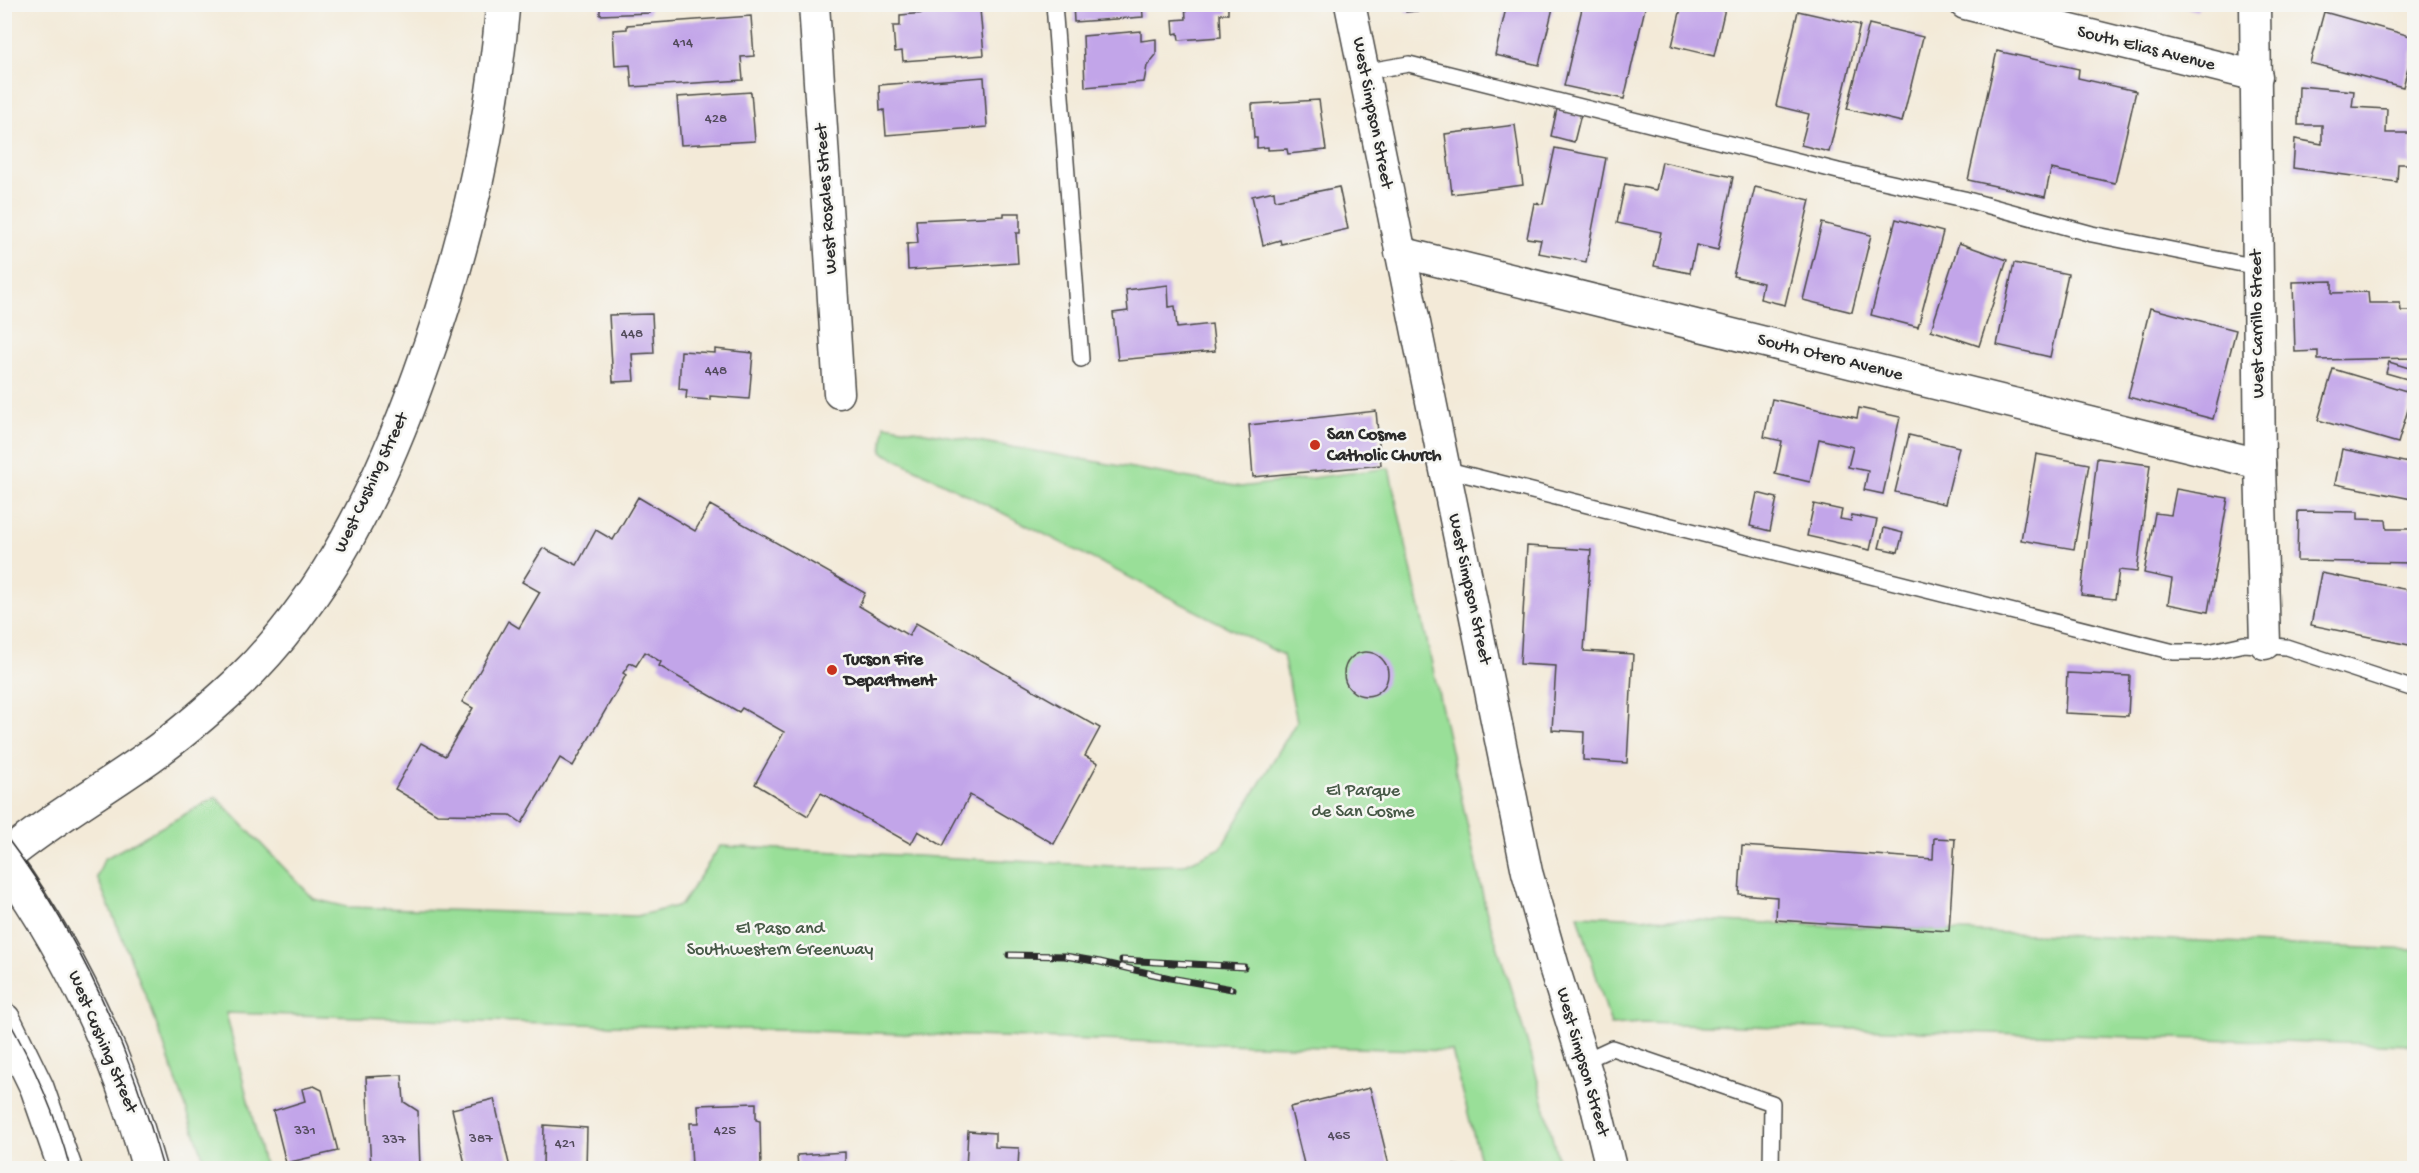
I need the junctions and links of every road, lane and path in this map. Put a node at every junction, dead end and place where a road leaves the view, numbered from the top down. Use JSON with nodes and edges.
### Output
{"nodes":[{"id":1,"x":503,"y":4,"type":"edge"},
{"id":2,"x":814,"y":4,"type":"edge"},
{"id":3,"x":1054,"y":4,"type":"edge"},
{"id":4,"x":1350,"y":4,"type":"edge"},
{"id":5,"x":1965,"y":4,"type":"edge"},
{"id":6,"x":2256,"y":4,"type":"edge"},
{"id":7,"x":1363,"y":72,"type":"junction"},
{"id":8,"x":2258,"y":76,"type":"junction"},
{"id":9,"x":1400,"y":252,"type":"junction"},
{"id":10,"x":2257,"y":267,"type":"junction"},
{"id":11,"x":1081,"y":358,"type":"dead end"},
{"id":12,"x":839,"y":393,"type":"dead end"},
{"id":13,"x":2260,"y":464,"type":"junction"},
{"id":14,"x":1444,"y":469,"type":"junction"},
{"id":15,"x":2265,"y":644,"type":"junction"},
{"id":16,"x":2415,"y":689,"type":"edge"},
{"id":17,"x":4,"y":860,"type":"edge"},
{"id":18,"x":4,"y":1020,"type":"edge"},
{"id":19,"x":1584,"y":1061,"type":"junction"},
{"id":20,"x":65,"y":1168,"type":"edge"},
{"id":21,"x":149,"y":1168,"type":"edge"},
{"id":22,"x":1611,"y":1168,"type":"edge"},
{"id":23,"x":1771,"y":1168,"type":"edge"}],
"edges":[{"from":1,"to":17,"type":"street","name":"West Cushing Street"},
{"from":2,"to":12,"type":"street","name":"West Rosales Street"},
{"from":3,"to":11,"type":"lane"},
{"from":4,"to":7,"type":"street","name":"West Simpson Street"},
{"from":5,"to":8,"type":"street","name":"South Elias Avenue"},
{"from":6,"to":8,"type":"street","name":"West Carrillo Street"},
{"from":7,"to":9,"type":"street","name":"West Simpson Street"},
{"from":7,"to":10,"type":"lane"},
{"from":8,"to":10,"type":"street","name":"West Carrillo Street"},
{"from":9,"to":13,"type":"street","name":"South Otero Avenue"},
{"from":9,"to":14,"type":"street","name":"West Simpson Street"},
{"from":10,"to":13,"type":"street","name":"West Carrillo Street"},
{"from":13,"to":15,"type":"street","name":"West Carrillo Street"},
{"from":14,"to":15,"type":"lane"},
{"from":14,"to":19,"type":"street","name":"West Simpson Street"},
{"from":15,"to":16,"type":"lane"},
{"from":17,"to":21,"type":"street","name":"West Cushing Street"},
{"from":18,"to":20,"type":"street"},
{"from":19,"to":22,"type":"street","name":"West Simpson Street"},
{"from":19,"to":23,"type":"lane"}]}
